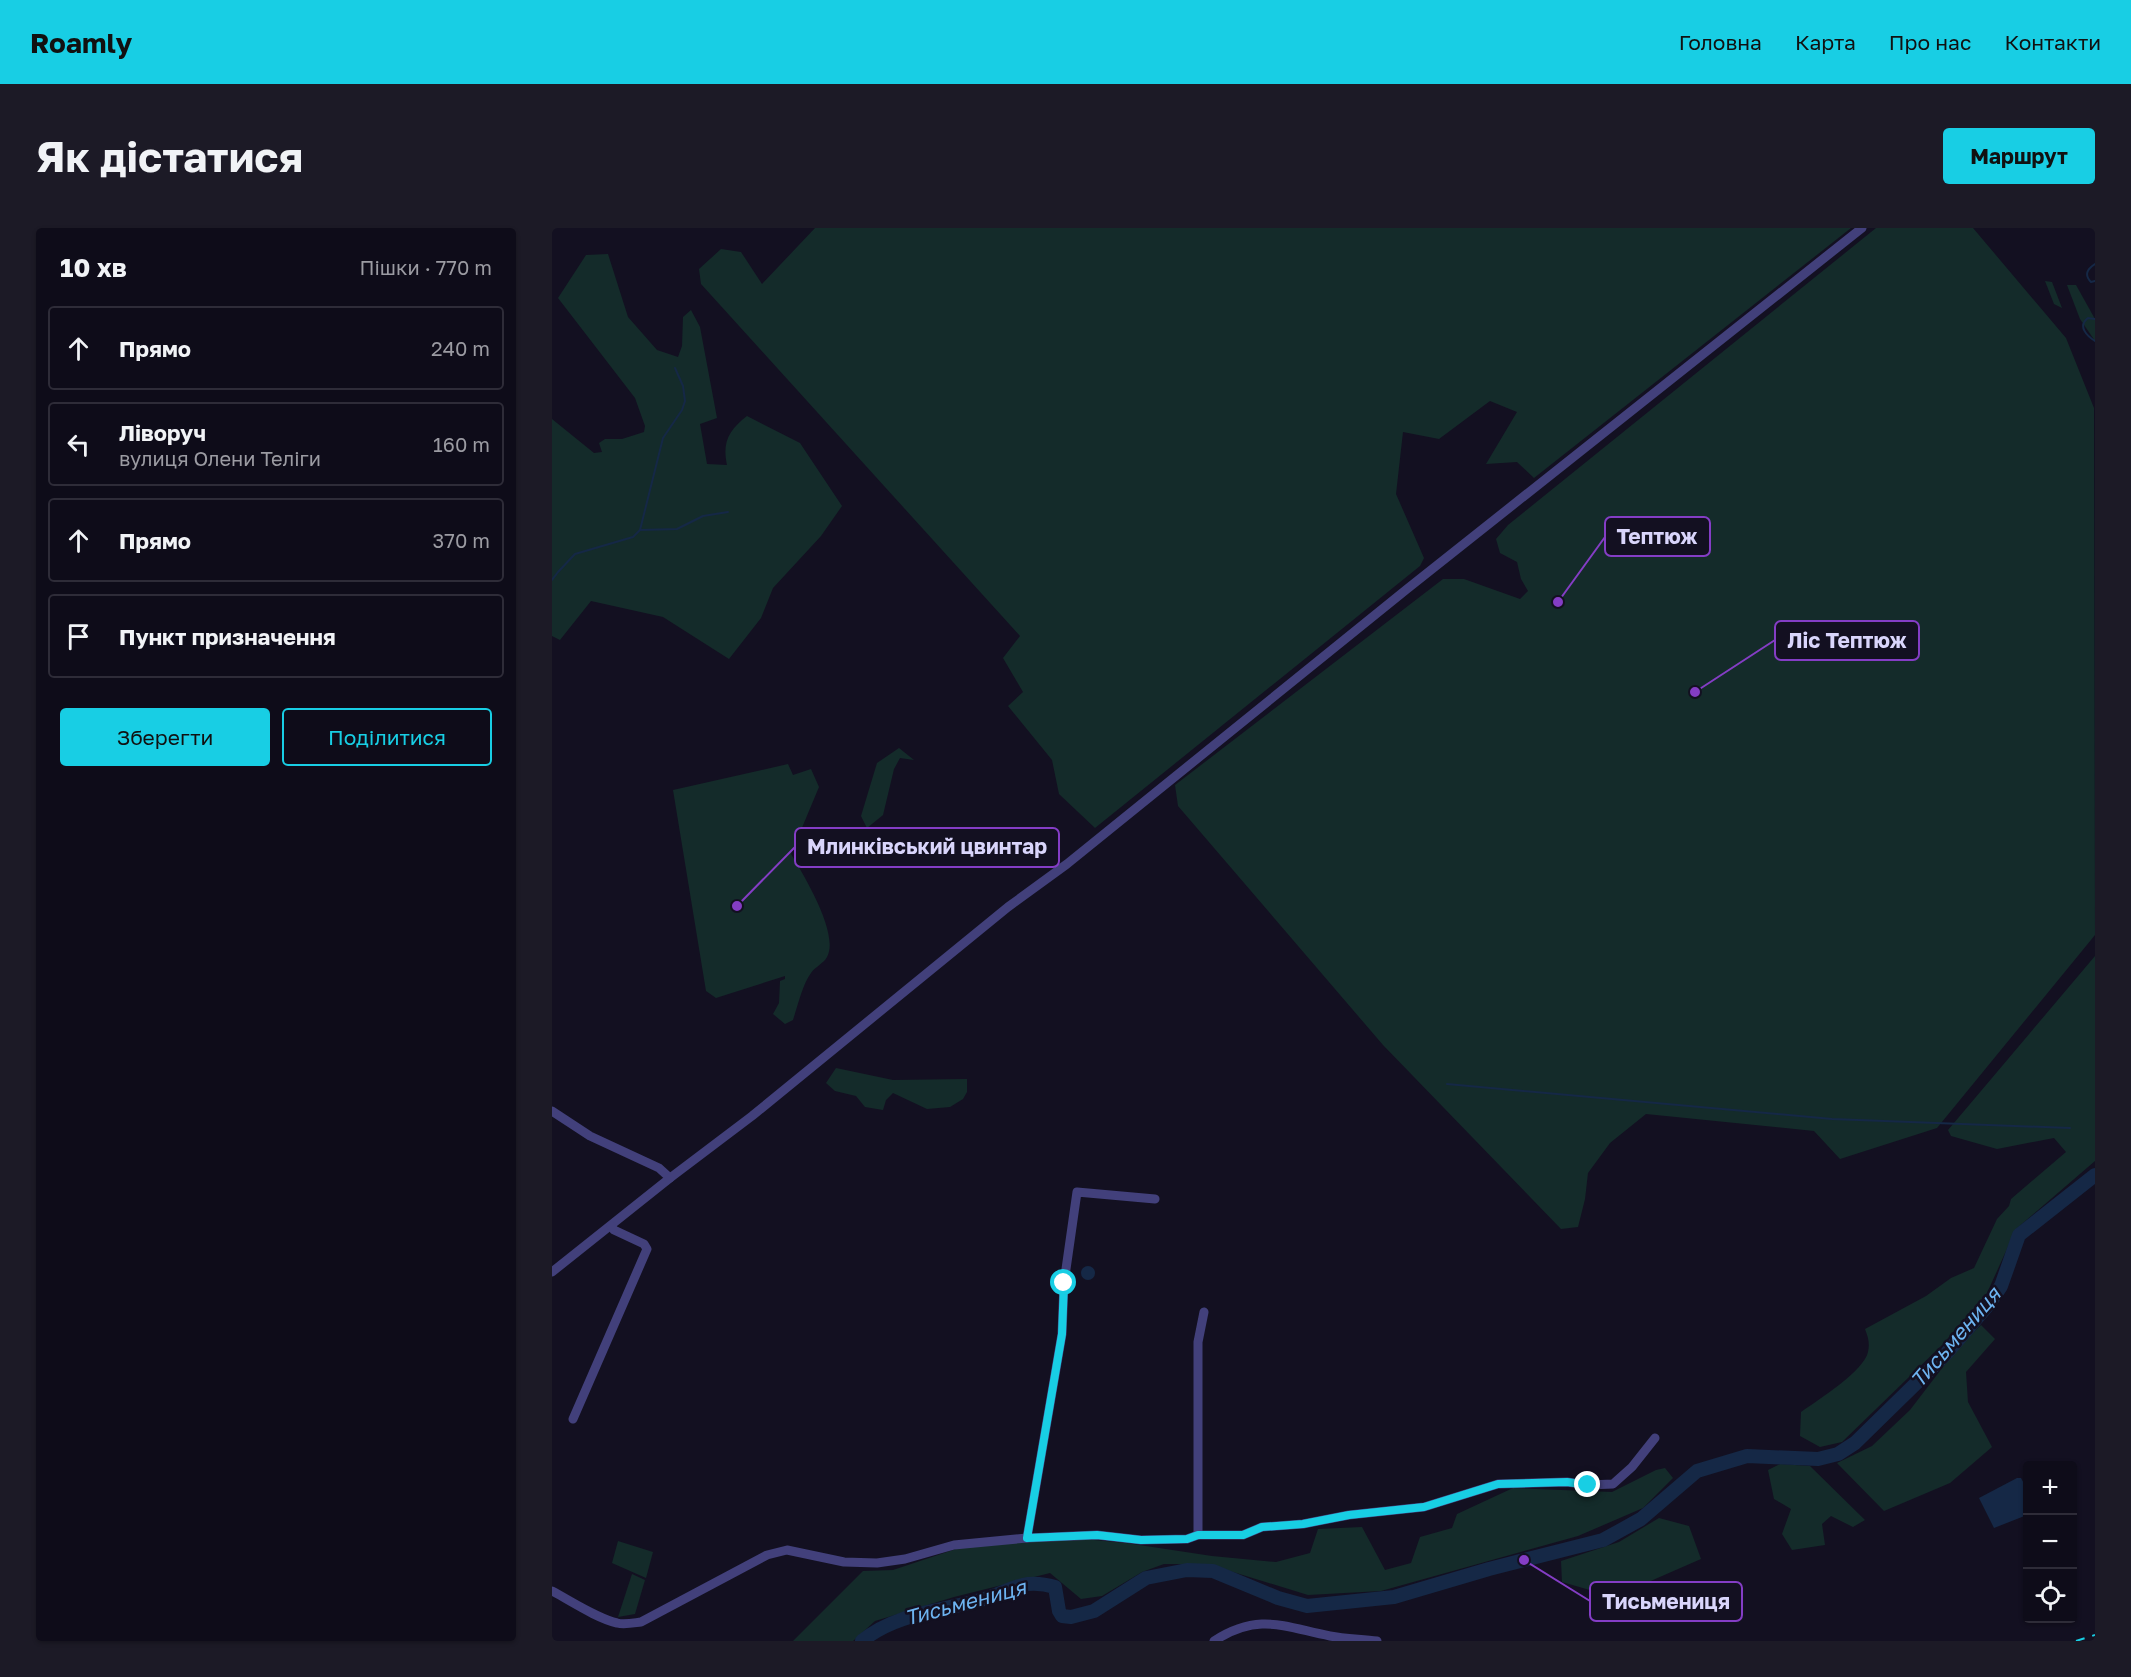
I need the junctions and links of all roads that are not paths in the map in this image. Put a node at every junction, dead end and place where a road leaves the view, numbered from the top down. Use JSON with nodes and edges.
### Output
{"nodes":[{"id":1,"x":1862,"y":228,"type":"edge"},
{"id":2,"x":552,"y":1111,"type":"edge"},
{"id":3,"x":670,"y":1178,"type":"junction"},
{"id":4,"x":1155,"y":1199,"type":"dead end"},
{"id":5,"x":611,"y":1226,"type":"junction"},
{"id":6,"x":552,"y":1272,"type":"edge"},
{"id":7,"x":1204,"y":1312,"type":"dead end"},
{"id":8,"x":573,"y":1419,"type":"dead end"},
{"id":9,"x":1655,"y":1438,"type":"dead end"},
{"id":10,"x":1198,"y":1535,"type":"junction"},
{"id":11,"x":1027,"y":1538,"type":"junction"},
{"id":12,"x":552,"y":1591,"type":"edge"},
{"id":13,"x":1214,"y":1641,"type":"edge"},
{"id":14,"x":1377,"y":1641,"type":"edge"}],
"edges":[{"from":1,"to":3,"type":"street"},
{"from":2,"to":3,"type":"street"},
{"from":3,"to":5,"type":"street"},
{"from":4,"to":11,"type":"street"},
{"from":5,"to":6,"type":"street"},
{"from":5,"to":8,"type":"street"},
{"from":7,"to":10,"type":"street"},
{"from":9,"to":10,"type":"street"},
{"from":10,"to":11,"type":"street"},
{"from":11,"to":12,"type":"street"},
{"from":13,"to":14,"type":"street"}]}
